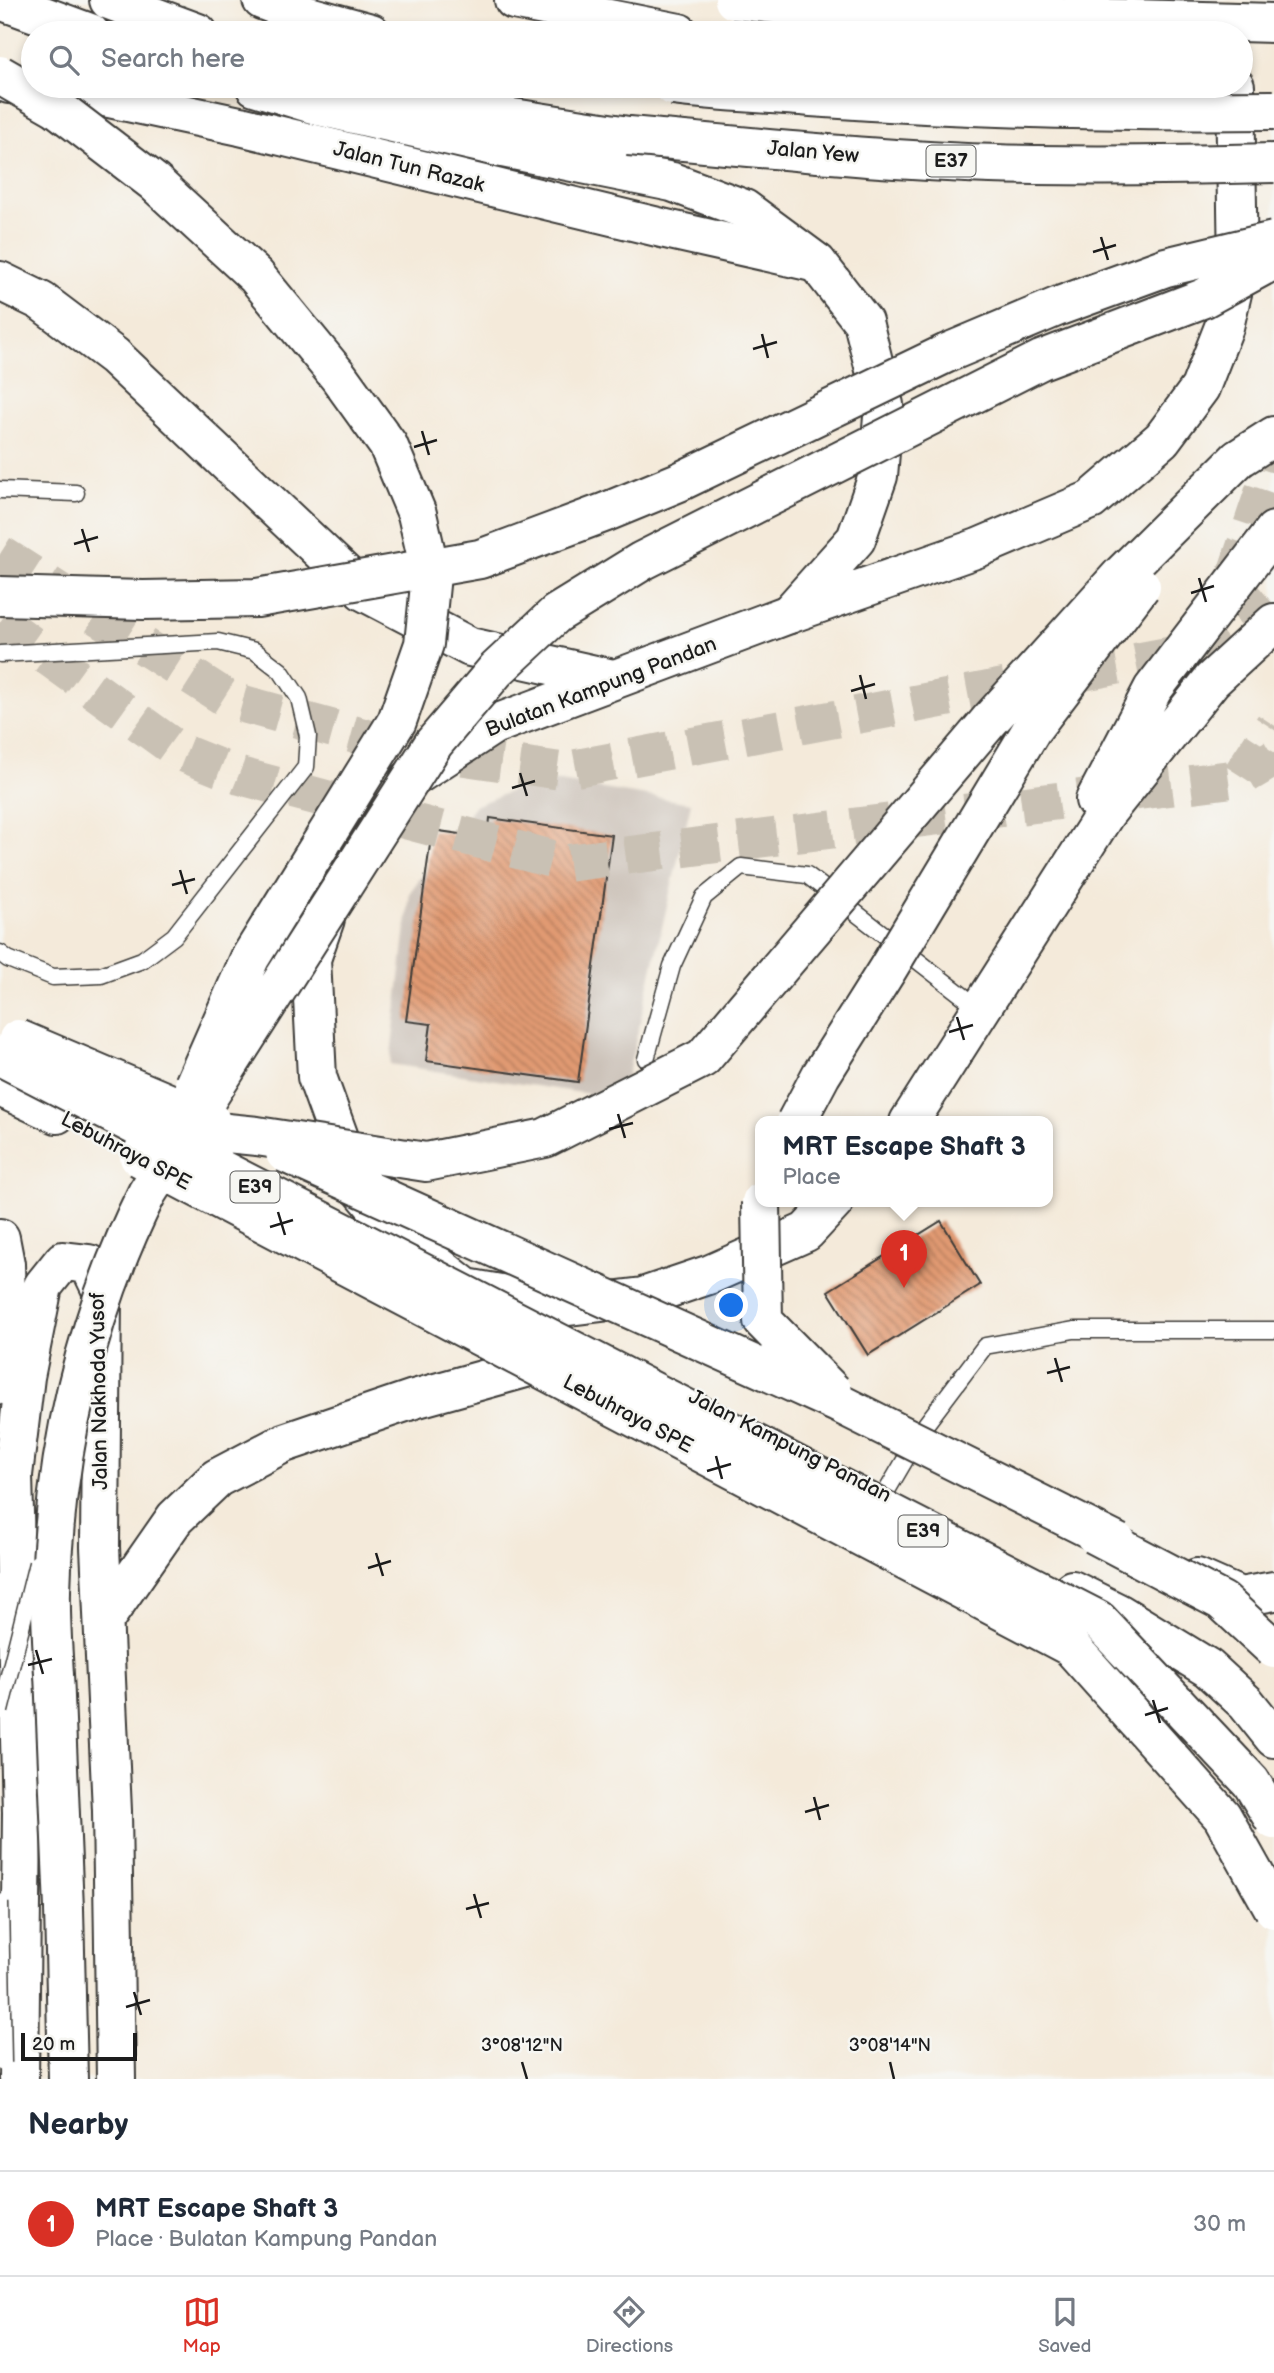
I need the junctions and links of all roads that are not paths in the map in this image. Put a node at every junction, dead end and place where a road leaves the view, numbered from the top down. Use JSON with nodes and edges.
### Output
{"nodes":[{"id":1,"x":0,"y":0,"type":"edge"},
{"id":2,"x":109,"y":0,"type":"edge"},
{"id":3,"x":262,"y":0,"type":"edge"},
{"id":4,"x":514,"y":0,"type":"edge"},
{"id":5,"x":734,"y":0,"type":"edge"},
{"id":6,"x":1074,"y":0,"type":"edge"},
{"id":7,"x":1244,"y":0,"type":"edge"},
{"id":8,"x":57,"y":21,"type":"edge"},
{"id":9,"x":166,"y":21,"type":"edge"},
{"id":10,"x":327,"y":21,"type":"edge"},
{"id":11,"x":619,"y":21,"type":"edge"},
{"id":12,"x":1008,"y":21,"type":"edge"},
{"id":13,"x":1203,"y":21,"type":"edge"},
{"id":14,"x":1238,"y":21,"type":"edge"},
{"id":15,"x":1253,"y":22,"type":"edge"},
{"id":16,"x":1274,"y":23,"type":"edge"},
{"id":17,"x":0,"y":75,"type":"edge"},
{"id":18,"x":0,"y":84,"type":"edge"},
{"id":19,"x":21,"y":85,"type":"edge"},
{"id":20,"x":21,"y":87,"type":"edge"},
{"id":21,"x":40,"y":98,"type":"edge"},
{"id":22,"x":109,"y":98,"type":"edge"},
{"id":23,"x":294,"y":98,"type":"edge"},
{"id":24,"x":399,"y":98,"type":"edge"},
{"id":25,"x":830,"y":98,"type":"edge"},
{"id":26,"x":1235,"y":98,"type":"edge"},
{"id":27,"x":1274,"y":110,"type":"edge"},
{"id":28,"x":1274,"y":163,"type":"edge"},
{"id":29,"x":1274,"y":241,"type":"edge"},
{"id":30,"x":1274,"y":260,"type":"edge"},
{"id":31,"x":817,"y":262,"type":"junction"},
{"id":32,"x":0,"y":281,"type":"edge"},
{"id":33,"x":1274,"y":436,"type":"edge"},
{"id":34,"x":1238,"y":460,"type":"junction"},
{"id":35,"x":0,"y":490,"type":"edge"},
{"id":36,"x":76,"y":493,"type":"dead end"},
{"id":37,"x":1274,"y":531,"type":"edge"},
{"id":38,"x":0,"y":596,"type":"edge"},
{"id":39,"x":789,"y":614,"type":"junction"},
{"id":40,"x":1274,"y":622,"type":"edge"},
{"id":41,"x":0,"y":654,"type":"edge"},
{"id":42,"x":613,"y":679,"type":"junction"},
{"id":43,"x":0,"y":953,"type":"edge"},
{"id":44,"x":990,"y":993,"type":"junction"},
{"id":45,"x":0,"y":1032,"type":"edge"},
{"id":46,"x":0,"y":1056,"type":"edge"},
{"id":47,"x":646,"y":1059,"type":"dead end"},
{"id":48,"x":0,"y":1076,"type":"edge"},
{"id":49,"x":31,"y":1098,"type":"edge"},
{"id":50,"x":799,"y":1116,"type":"edge"},
{"id":51,"x":913,"y":1116,"type":"edge"},
{"id":52,"x":143,"y":1202,"type":"junction"},
{"id":53,"x":761,"y":1207,"type":"edge"},
{"id":54,"x":829,"y":1207,"type":"edge"},
{"id":55,"x":0,"y":1238,"type":"edge"},
{"id":56,"x":466,"y":1288,"type":"junction"},
{"id":57,"x":1274,"y":1329,"type":"edge"},
{"id":58,"x":593,"y":1349,"type":"junction"},
{"id":59,"x":60,"y":1472,"type":"junction"},
{"id":60,"x":13,"y":1475,"type":"junction"},
{"id":61,"x":886,"y":1494,"type":"junction"},
{"id":62,"x":1274,"y":1591,"type":"edge"},
{"id":63,"x":104,"y":1620,"type":"junction"},
{"id":64,"x":1274,"y":1649,"type":"edge"},
{"id":65,"x":0,"y":1711,"type":"edge"},
{"id":66,"x":1274,"y":1738,"type":"edge"},
{"id":67,"x":112,"y":1811,"type":"junction"},
{"id":68,"x":22,"y":1813,"type":"junction"},
{"id":69,"x":1274,"y":1820,"type":"edge"},
{"id":70,"x":0,"y":1902,"type":"edge"},
{"id":71,"x":1274,"y":1909,"type":"edge"},
{"id":72,"x":9,"y":2013,"type":"edge"},
{"id":73,"x":3,"y":2079,"type":"edge"},
{"id":74,"x":19,"y":2079,"type":"edge"},
{"id":75,"x":68,"y":2079,"type":"edge"},
{"id":76,"x":116,"y":2079,"type":"edge"}],
"edges":[{"from":1,"to":8,"type":"main road"},
{"from":2,"to":9,"type":"main road"},
{"from":3,"to":10,"type":"main road"},
{"from":4,"to":11,"type":"main road"},
{"from":5,"to":13,"type":"main road","bridge":true},
{"from":6,"to":12,"type":"main road"},
{"from":7,"to":14,"type":"main road"},
{"from":15,"to":16,"type":"main road","bridge":true},
{"from":17,"to":20,"type":"main road","bridge":true},
{"from":18,"to":19,"type":"main road","name":"Jalan Tun Razak"},
{"from":21,"to":52,"type":"main road","bridge":true},
{"from":22,"to":31,"type":"main road","name":"Jalan Tun Razak"},
{"from":23,"to":31,"type":"main road"},
{"from":24,"to":28,"type":"main road","name":"Jalan Yew","number":"E37","bridge":true},
{"from":25,"to":27,"type":"main road","bridge":true},
{"from":26,"to":39,"type":"main road","name":"Bulatan Kampung Pandan"},
{"from":29,"to":38,"type":"main road","bridge":true},
{"from":30,"to":52,"type":"main road","bridge":true},
{"from":31,"to":39,"type":"main road"},
{"from":32,"to":42,"type":"main road"},
{"from":33,"to":34,"type":"main road"},
{"from":34,"to":49,"type":"main road","bridge":true},
{"from":34,"to":50,"type":"main road","bridge":true},
{"from":35,"to":36,"type":"lane"},
{"from":37,"to":44,"type":"main road"},
{"from":39,"to":42,"type":"main road","name":"Bulatan Kampung Pandan"},
{"from":40,"to":44,"type":"main road"},
{"from":41,"to":43,"type":"lane"},
{"from":42,"to":56,"type":"main road","name":"Bulatan Kampung Pandan"},
{"from":44,"to":47,"type":"lane"},
{"from":44,"to":51,"type":"main road"},
{"from":45,"to":62,"type":"main road","bridge":true},
{"from":46,"to":69,"type":"main road","name":"Lebuhraya SPE","number":"E39","bridge":true},
{"from":48,"to":49,"type":"main road"},
{"from":49,"to":56,"type":"main road"},
{"from":49,"to":71,"type":"main road","name":"Lebuhraya SPE","number":"E39","bridge":true},
{"from":52,"to":59,"type":"main road","bridge":true},
{"from":53,"to":64,"type":"main road","bridge":true},
{"from":54,"to":56,"type":"main road","name":"Bulatan Kampung Pandan"},
{"from":55,"to":60,"type":"main road"},
{"from":56,"to":58,"type":"main road","name":"Jalan Kampung Pandan"},
{"from":57,"to":61,"type":"lane"},
{"from":58,"to":61,"type":"main road","name":"Jalan Kampung Pandan"},
{"from":58,"to":63,"type":"main road"},
{"from":59,"to":65,"type":"lane","bridge":true},
{"from":59,"to":75,"type":"main road","bridge":true},
{"from":60,"to":63,"type":"main road","name":"Jalan Nakhoda Yusof"},
{"from":60,"to":68,"type":"main road","name":"Jalan Nakhoda Yusof"},
{"from":61,"to":66,"type":"main road","name":"Jalan Kampung Pandan"},
{"from":63,"to":67,"type":"main road","name":"Jalan Nakhoda Yusof"},
{"from":67,"to":68,"type":"main road"},
{"from":67,"to":76,"type":"main road","name":"Jalan Nakhoda Yusof"},
{"from":68,"to":72,"type":"main road","name":"Jalan Nakhoda Yusof"},
{"from":70,"to":73,"type":"lane","bridge":true},
{"from":72,"to":74,"type":"main road","name":"Jalan Nakhoda Yusof"}]}
